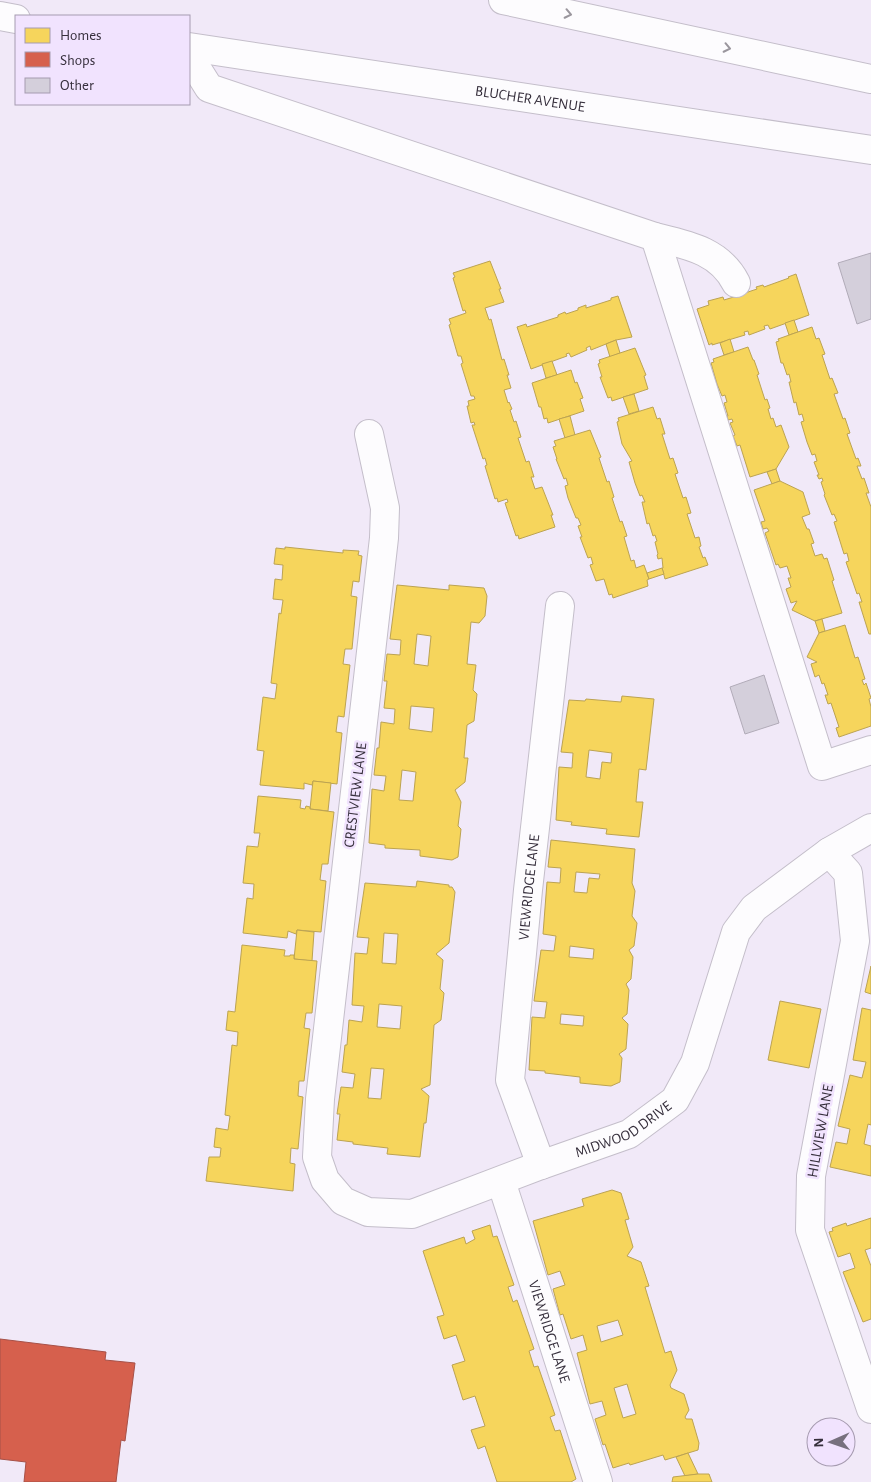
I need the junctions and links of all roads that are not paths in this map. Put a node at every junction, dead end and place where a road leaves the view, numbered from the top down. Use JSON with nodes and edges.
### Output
{"nodes":[{"id":1,"x":503,"y":0,"type":"edge"},
{"id":2,"x":0,"y":16,"type":"edge"},
{"id":3,"x":15,"y":19,"type":"edge"},
{"id":4,"x":190,"y":47,"type":"edge"},
{"id":5,"x":190,"y":58,"type":"edge"},
{"id":6,"x":871,"y":79,"type":"edge"},
{"id":7,"x":871,"y":150,"type":"edge"},
{"id":8,"x":655,"y":237,"type":"junction"},
{"id":9,"x":736,"y":284,"type":"dead end"},
{"id":10,"x":369,"y":434,"type":"dead end"},
{"id":11,"x":560,"y":606,"type":"dead end"},
{"id":12,"x":871,"y":750,"type":"edge"},
{"id":13,"x":871,"y":828,"type":"edge"},
{"id":14,"x":829,"y":852,"type":"junction"},
{"id":15,"x":317,"y":1157,"type":"joint"},
{"id":16,"x":541,"y":1165,"type":"junction"},
{"id":17,"x":501,"y":1181,"type":"junction"},
{"id":18,"x":871,"y":1409,"type":"edge"},
{"id":19,"x":598,"y":1482,"type":"edge"}],
"edges":[{"from":1,"to":6,"type":"main road","one_way":true},
{"from":2,"to":3,"type":"main road"},
{"from":4,"to":7,"type":"main road","name":"BLUCHER AVENUE"},
{"from":5,"to":8,"type":"main road"},
{"from":8,"to":9,"type":"main road"},
{"from":8,"to":12,"type":"main road"},
{"from":10,"to":15,"type":"main road","name":"CRESTVIEW LANE"},
{"from":11,"to":16,"type":"main road","name":"VIEWRIDGE LANE"},
{"from":13,"to":14,"type":"main road","name":"MIDWOOD DRIVE"},
{"from":14,"to":16,"type":"main road","name":"MIDWOOD DRIVE"},
{"from":14,"to":18,"type":"main road","name":"HILLVIEW LANE"},
{"from":15,"to":17,"type":"main road","name":"MIDWOOD DRIVE"},
{"from":16,"to":17,"type":"main road","name":"MIDWOOD DRIVE"},
{"from":17,"to":19,"type":"main road","name":"VIEWRIDGE LANE"}]}
